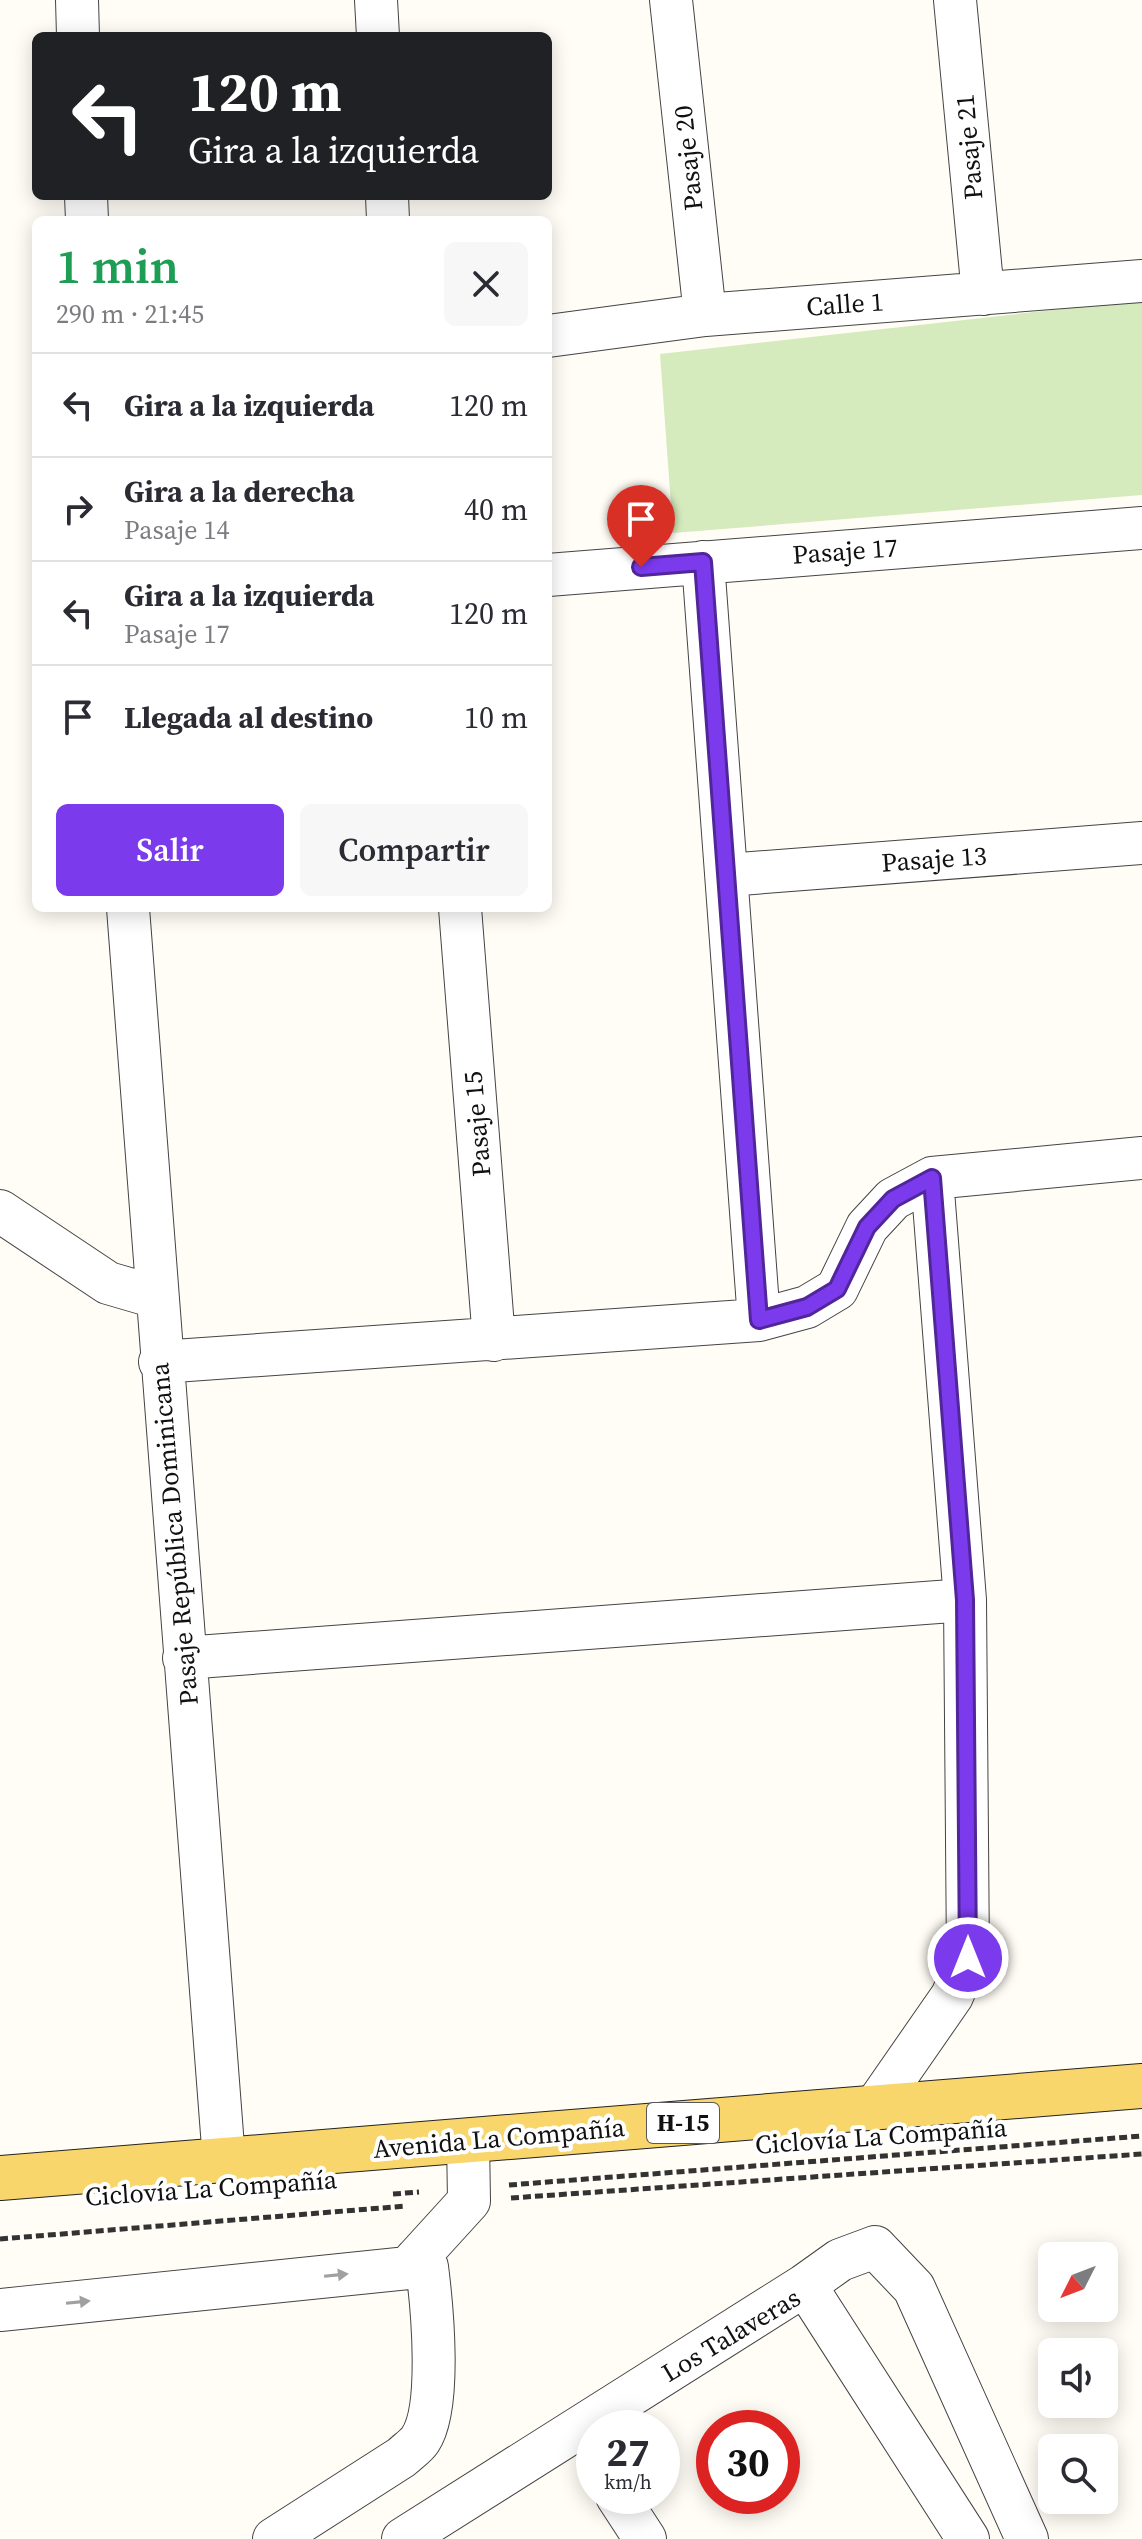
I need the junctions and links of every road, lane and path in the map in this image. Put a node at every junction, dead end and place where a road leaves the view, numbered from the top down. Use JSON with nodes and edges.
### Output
{"nodes":[{"id":1,"x":77,"y":0,"type":"edge"},
{"id":2,"x":376,"y":0,"type":"edge"},
{"id":3,"x":671,"y":0,"type":"edge"},
{"id":4,"x":955,"y":0,"type":"edge"},
{"id":5,"x":78,"y":32,"type":"edge"},
{"id":6,"x":378,"y":32,"type":"edge"},
{"id":7,"x":1142,"y":281,"type":"edge"},
{"id":8,"x":983,"y":294,"type":"junction"},
{"id":9,"x":705,"y":315,"type":"junction"},
{"id":10,"x":552,"y":335,"type":"edge"},
{"id":11,"x":1142,"y":528,"type":"edge"},
{"id":12,"x":703,"y":562,"type":"junction"},
{"id":13,"x":552,"y":575,"type":"edge"},
{"id":14,"x":1142,"y":843,"type":"edge"},
{"id":15,"x":727,"y":875,"type":"junction"},
{"id":16,"x":128,"y":912,"type":"edge"},
{"id":17,"x":460,"y":912,"type":"edge"},
{"id":18,"x":1142,"y":1158,"type":"edge"},
{"id":19,"x":932,"y":1178,"type":"junction"},
{"id":20,"x":0,"y":1211,"type":"edge"},
{"id":21,"x":156,"y":1297,"type":"junction"},
{"id":22,"x":759,"y":1320,"type":"junction"},
{"id":23,"x":494,"y":1340,"type":"junction"},
{"id":24,"x":160,"y":1362,"type":"junction"},
{"id":25,"x":965,"y":1600,"type":"junction"},
{"id":26,"x":184,"y":1658,"type":"junction"},
{"id":27,"x":1142,"y":2086,"type":"edge"},
{"id":28,"x":875,"y":2107,"type":"junction"},
{"id":29,"x":1142,"y":2136,"type":"edge"},
{"id":30,"x":468,"y":2140,"type":"junction"},
{"id":31,"x":1142,"y":2154,"type":"edge"},
{"id":32,"x":224,"y":2160,"type":"junction"},
{"id":33,"x":0,"y":2178,"type":"edge"},
{"id":34,"x":377,"y":2195,"type":"dead end"},
{"id":35,"x":470,"y":2195,"type":"junction"},
{"id":36,"x":0,"y":2239,"type":"edge"},
{"id":37,"x":416,"y":2259,"type":"junction"},
{"id":38,"x":805,"y":2285,"type":"junction"},
{"id":39,"x":0,"y":2310,"type":"edge"},
{"id":40,"x":633,"y":2410,"type":"edge"},
{"id":41,"x":576,"y":2450,"type":"edge"},
{"id":42,"x":629,"y":2514,"type":"edge"},
{"id":43,"x":274,"y":2539,"type":"edge"},
{"id":44,"x":403,"y":2539,"type":"edge"},
{"id":45,"x":645,"y":2539,"type":"edge"},
{"id":46,"x":968,"y":2539,"type":"edge"},
{"id":47,"x":1027,"y":2539,"type":"edge"}],
"edges":[{"from":1,"to":5,"type":"street"},
{"from":2,"to":6,"type":"street"},
{"from":3,"to":9,"type":"street","name":"Pasaje 20"},
{"from":4,"to":8,"type":"street","name":"Pasaje 21"},
{"from":7,"to":8,"type":"street","name":"Calle 1"},
{"from":8,"to":9,"type":"street","name":"Calle 1"},
{"from":9,"to":10,"type":"street","name":"Calle 1"},
{"from":11,"to":12,"type":"street","name":"Pasaje 17"},
{"from":12,"to":13,"type":"street","name":"Pasaje 17"},
{"from":12,"to":15,"type":"street"},
{"from":14,"to":15,"type":"street","name":"Pasaje 13"},
{"from":15,"to":22,"type":"street"},
{"from":16,"to":21,"type":"street","name":"Pasaje República Dominicana"},
{"from":17,"to":23,"type":"street","name":"Pasaje 15"},
{"from":18,"to":19,"type":"street"},
{"from":19,"to":22,"type":"street"},
{"from":19,"to":25,"type":"street"},
{"from":20,"to":21,"type":"street"},
{"from":21,"to":24,"type":"street","name":"Pasaje República Dominicana"},
{"from":22,"to":23,"type":"street"},
{"from":23,"to":24,"type":"street"},
{"from":24,"to":26,"type":"street","name":"Pasaje República Dominicana"},
{"from":25,"to":26,"type":"street"},
{"from":25,"to":28,"type":"street"},
{"from":26,"to":32,"type":"street","name":"Pasaje República Dominicana"},
{"from":27,"to":28,"type":"main road","name":"Avenida La Compañía","number":"H-15"},
{"from":28,"to":30,"type":"main road","name":"Avenida La Compañía","number":"H-15"},
{"from":29,"to":35,"type":"path","name":"Ciclovía La Compañía"},
{"from":30,"to":32,"type":"main road","name":"Avenida La Compañía","number":"H-15"},
{"from":30,"to":35,"type":"street"},
{"from":31,"to":35,"type":"path"},
{"from":32,"to":33,"type":"main road","name":"Avenida La Compañía","number":"H-15"},
{"from":34,"to":35,"type":"path","name":"Ciclovía La Compañía"},
{"from":35,"to":36,"type":"path"},
{"from":35,"to":37,"type":"street"},
{"from":39,"to":37,"type":"street","one_way":true},
{"from":37,"to":43,"type":"street"},
{"from":38,"to":40,"type":"street","name":"Los Talaveras"},
{"from":38,"to":46,"type":"street","name":"Los Talaveras"},
{"from":38,"to":47,"type":"street"},
{"from":41,"to":44,"type":"street","name":"Los Talaveras"},
{"from":42,"to":45,"type":"street"}]}
